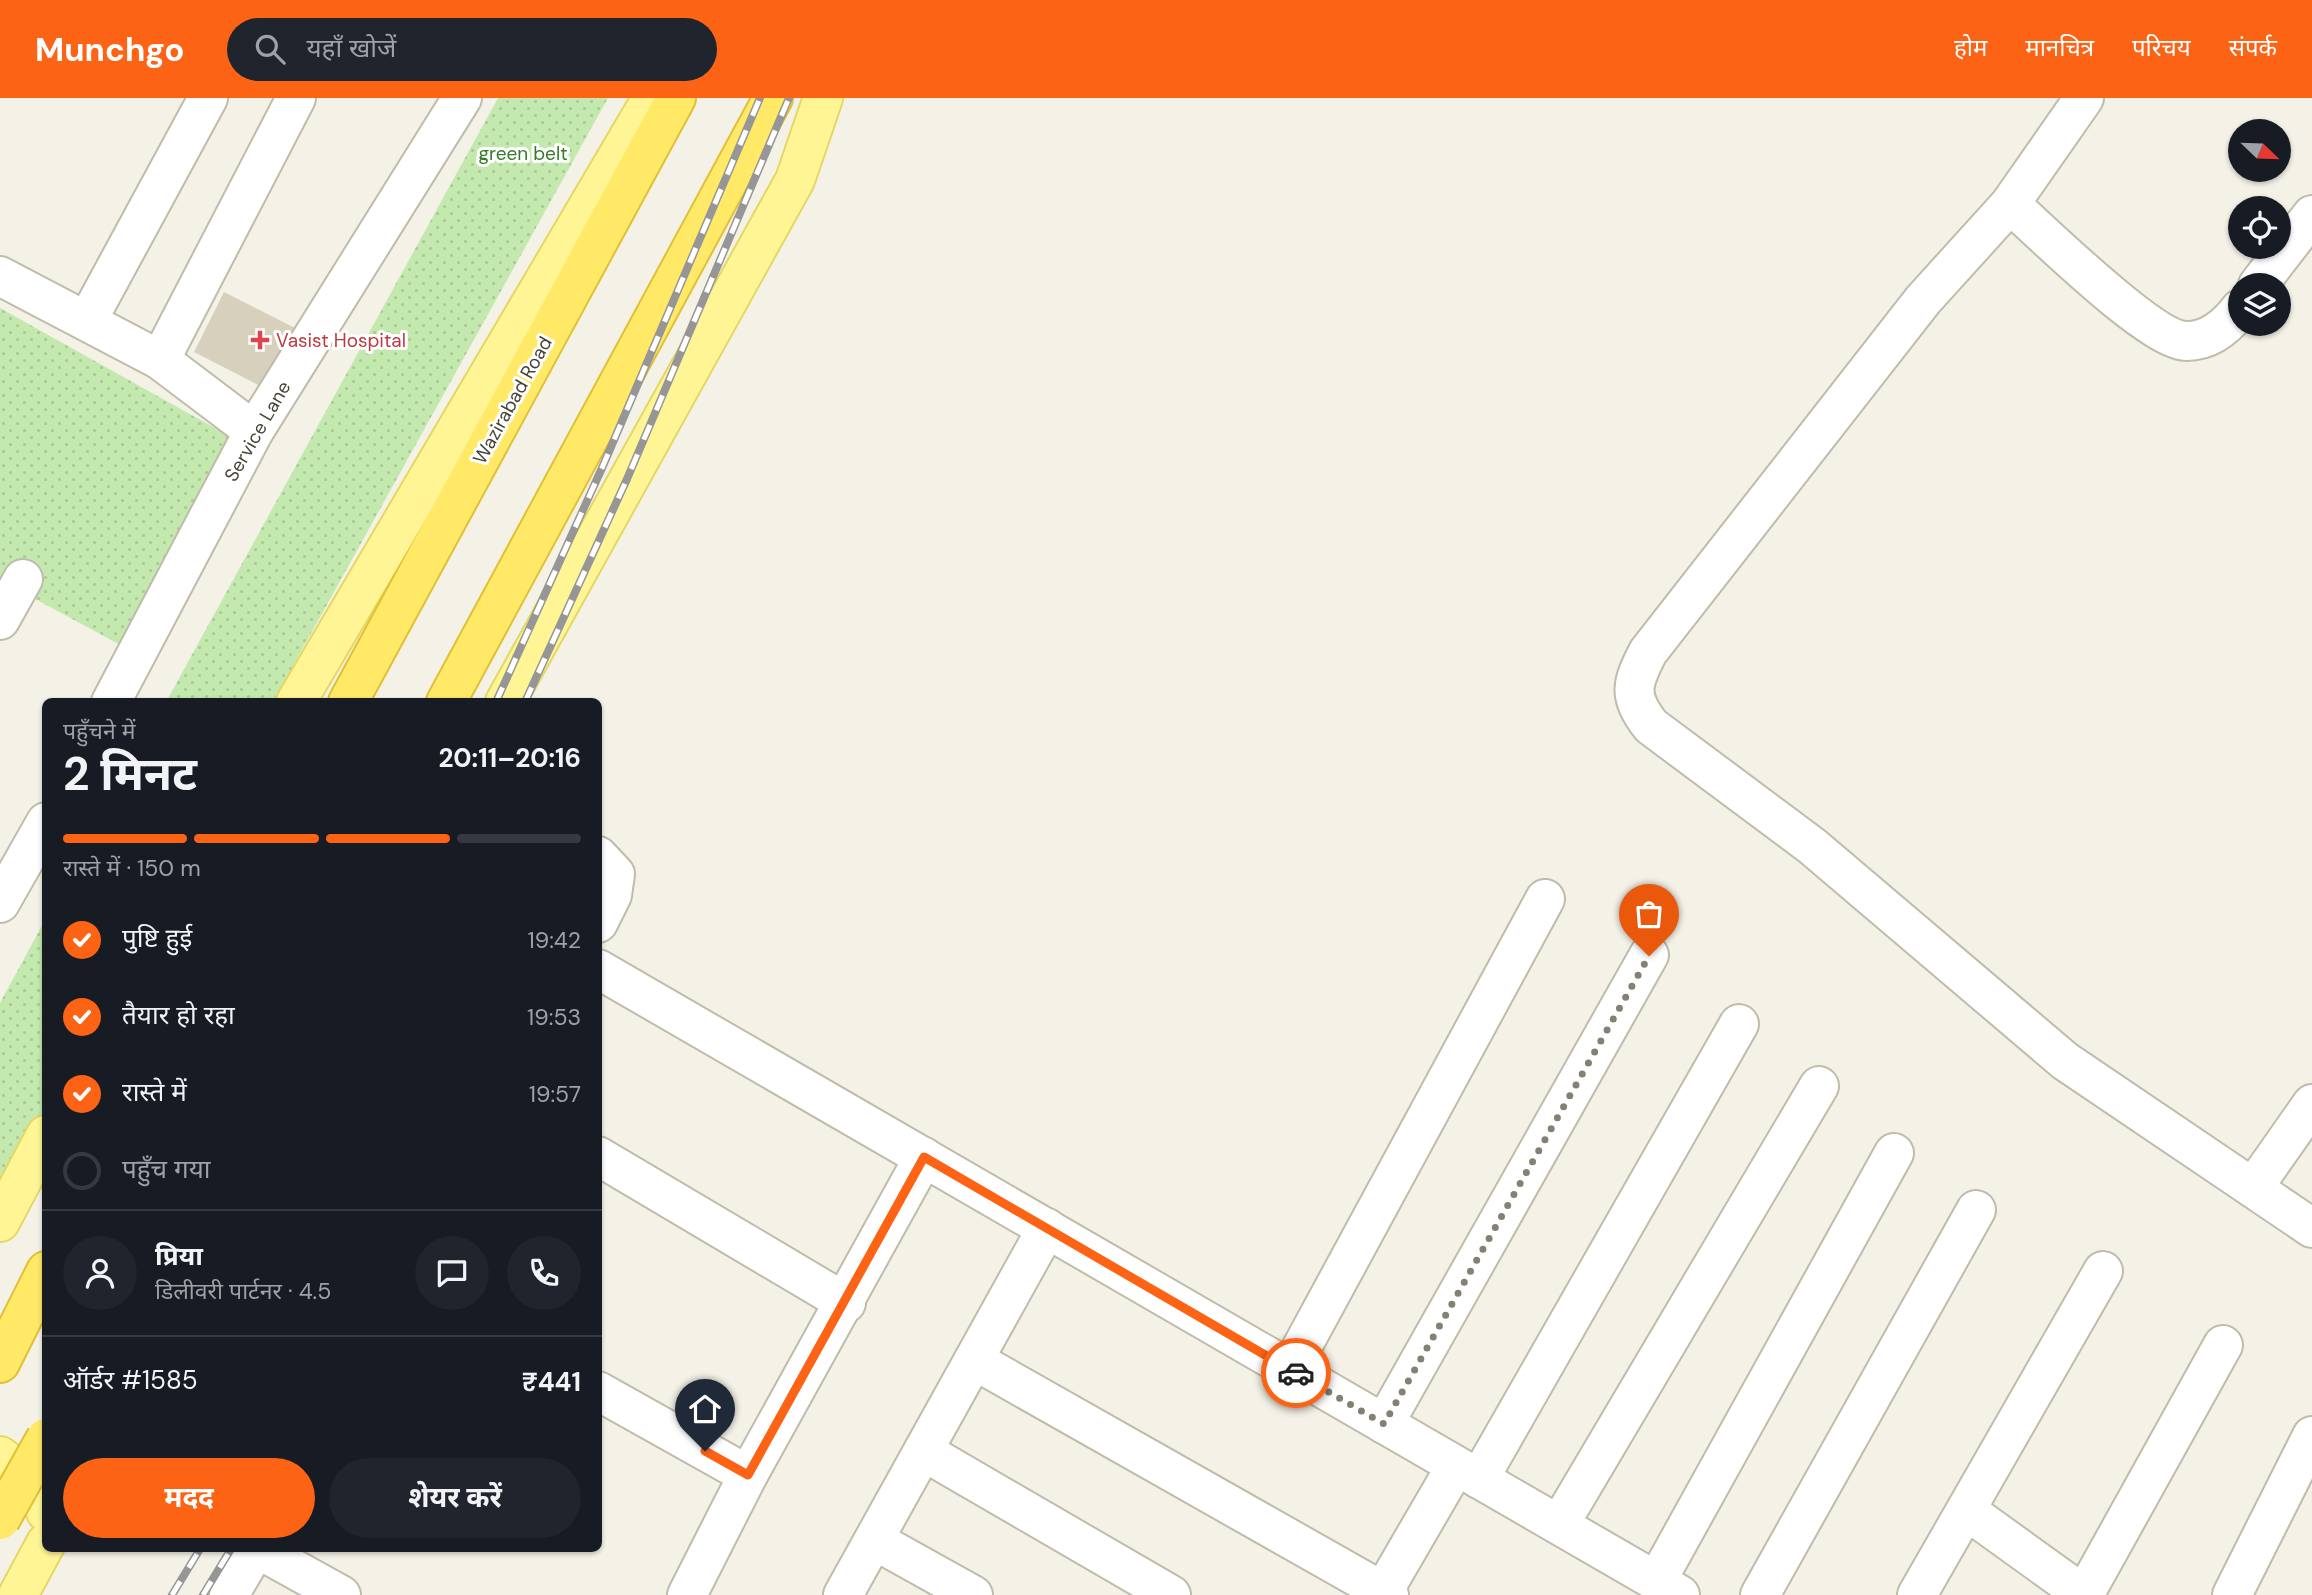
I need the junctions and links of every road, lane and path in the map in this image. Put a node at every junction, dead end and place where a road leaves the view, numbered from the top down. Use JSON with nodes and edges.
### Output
{"nodes":[{"id":1,"x":208,"y":98,"type":"edge"},
{"id":2,"x":296,"y":98,"type":"edge"},
{"id":3,"x":462,"y":98,"type":"edge"},
{"id":4,"x":652,"y":98,"type":"edge"},
{"id":5,"x":676,"y":98,"type":"edge"},
{"id":6,"x":773,"y":98,"type":"edge"},
{"id":7,"x":823,"y":98,"type":"edge"},
{"id":8,"x":2084,"y":98,"type":"edge"},
{"id":9,"x":2010,"y":204,"type":"junction"},
{"id":10,"x":2312,"y":215,"type":"edge"},
{"id":11,"x":2267,"y":273,"type":"edge"},
{"id":12,"x":0,"y":276,"type":"edge"},
{"id":13,"x":87,"y":321,"type":"junction"},
{"id":14,"x":2228,"y":325,"type":"edge"},
{"id":15,"x":160,"y":360,"type":"junction"},
{"id":16,"x":254,"y":431,"type":"junction"},
{"id":17,"x":23,"y":579,"type":"dead end"},
{"id":18,"x":0,"y":620,"type":"edge"},
{"id":19,"x":113,"y":698,"type":"edge"},
{"id":20,"x":298,"y":698,"type":"edge"},
{"id":21,"x":350,"y":698,"type":"edge"},
{"id":22,"x":448,"y":698,"type":"edge"},
{"id":23,"x":507,"y":698,"type":"edge"},
{"id":24,"x":42,"y":829,"type":"edge"},
{"id":25,"x":602,"y":860,"type":"edge"},
{"id":26,"x":1545,"y":899,"type":"dead end"},
{"id":27,"x":0,"y":903,"type":"edge"},
{"id":28,"x":602,"y":915,"type":"edge"},
{"id":29,"x":1649,"y":956,"type":"dead end"},
{"id":30,"x":602,"y":972,"type":"edge"},
{"id":31,"x":1739,"y":1024,"type":"dead end"},
{"id":32,"x":1819,"y":1086,"type":"dead end"},
{"id":33,"x":2312,"y":1104,"type":"edge"},
{"id":34,"x":42,"y":1143,"type":"edge"},
{"id":35,"x":1894,"y":1153,"type":"dead end"},
{"id":36,"x":924,"y":1157,"type":"junction"},
{"id":37,"x":602,"y":1158,"type":"edge"},
{"id":38,"x":2253,"y":1188,"type":"junction"},
{"id":39,"x":1976,"y":1210,"type":"dead end"},
{"id":40,"x":0,"y":1222,"type":"edge"},
{"id":41,"x":1047,"y":1228,"type":"junction"},
{"id":42,"x":2312,"y":1228,"type":"edge"},
{"id":43,"x":2103,"y":1271,"type":"dead end"},
{"id":44,"x":42,"y":1279,"type":"edge"},
{"id":45,"x":846,"y":1303,"type":"junction"},
{"id":46,"x":2223,"y":1345,"type":"dead end"},
{"id":47,"x":974,"y":1360,"type":"junction"},
{"id":48,"x":0,"y":1363,"type":"edge"},
{"id":49,"x":1290,"y":1369,"type":"junction"},
{"id":50,"x":602,"y":1393,"type":"edge"},
{"id":51,"x":1384,"y":1424,"type":"junction"},
{"id":52,"x":2312,"y":1436,"type":"edge"},
{"id":53,"x":42,"y":1445,"type":"edge"},
{"id":54,"x":923,"y":1451,"type":"junction"},
{"id":55,"x":0,"y":1456,"type":"edge"},
{"id":56,"x":1467,"y":1472,"type":"junction"},
{"id":57,"x":748,"y":1475,"type":"junction"},
{"id":58,"x":42,"y":1500,"type":"edge"},
{"id":59,"x":1966,"y":1510,"type":"junction"},
{"id":60,"x":0,"y":1520,"type":"edge"},
{"id":61,"x":1559,"y":1525,"type":"junction"},
{"id":62,"x":874,"y":1540,"type":"junction"},
{"id":63,"x":42,"y":1550,"type":"edge"},
{"id":64,"x":255,"y":1552,"type":"edge"},
{"id":65,"x":262,"y":1552,"type":"edge"},
{"id":66,"x":1668,"y":1588,"type":"edge"},
{"id":67,"x":1384,"y":1594,"type":"edge"},
{"id":68,"x":18,"y":1595,"type":"edge"},
{"id":69,"x":229,"y":1595,"type":"edge"},
{"id":70,"x":341,"y":1595,"type":"edge"},
{"id":71,"x":687,"y":1595,"type":"edge"},
{"id":72,"x":843,"y":1595,"type":"edge"},
{"id":73,"x":973,"y":1595,"type":"edge"},
{"id":74,"x":1171,"y":1595,"type":"edge"},
{"id":75,"x":1760,"y":1595,"type":"edge"},
{"id":76,"x":1917,"y":1595,"type":"edge"},
{"id":77,"x":2084,"y":1595,"type":"edge"},
{"id":78,"x":2232,"y":1595,"type":"edge"}],
"edges":[{"from":1,"to":13,"type":"street"},
{"from":2,"to":15,"type":"street"},
{"from":3,"to":16,"type":"street","name":"Service Lane"},
{"from":4,"to":20,"type":"main road"},
{"from":5,"to":21,"type":"highway","name":"Wazirabad Road"},
{"from":6,"to":22,"type":"highway"},
{"from":7,"to":23,"type":"main road"},
{"from":8,"to":9,"type":"street"},
{"from":9,"to":14,"type":"street"},
{"from":9,"to":38,"type":"street"},
{"from":10,"to":11,"type":"street"},
{"from":12,"to":13,"type":"street"},
{"from":13,"to":15,"type":"street"},
{"from":15,"to":16,"type":"street"},
{"from":16,"to":19,"type":"street","name":"Service Lane"},
{"from":17,"to":18,"type":"street"},
{"from":24,"to":27,"type":"street"},
{"from":25,"to":28,"type":"street"},
{"from":26,"to":49,"type":"street"},
{"from":29,"to":51,"type":"street"},
{"from":30,"to":36,"type":"street"},
{"from":31,"to":56,"type":"street"},
{"from":32,"to":61,"type":"street"},
{"from":33,"to":38,"type":"street"},
{"from":34,"to":40,"type":"main road"},
{"from":35,"to":66,"type":"street"},
{"from":36,"to":41,"type":"street"},
{"from":36,"to":45,"type":"street"},
{"from":37,"to":45,"type":"street"},
{"from":38,"to":42,"type":"street"},
{"from":39,"to":75,"type":"street"},
{"from":41,"to":47,"type":"street"},
{"from":41,"to":49,"type":"street"},
{"from":43,"to":59,"type":"street"},
{"from":44,"to":48,"type":"highway"},
{"from":45,"to":57,"type":"street"},
{"from":46,"to":77,"type":"street"},
{"from":47,"to":54,"type":"street"},
{"from":47,"to":67,"type":"street"},
{"from":49,"to":51,"type":"street"},
{"from":50,"to":57,"type":"street"},
{"from":51,"to":56,"type":"street"},
{"from":52,"to":78,"type":"street"},
{"from":53,"to":60,"type":"highway","bridge":true},
{"from":54,"to":62,"type":"street"},
{"from":54,"to":74,"type":"street"},
{"from":55,"to":58,"type":"main road"},
{"from":56,"to":61,"type":"street"},
{"from":56,"to":67,"type":"street"},
{"from":57,"to":71,"type":"street"},
{"from":59,"to":76,"type":"street"},
{"from":59,"to":77,"type":"street"},
{"from":61,"to":66,"type":"street"},
{"from":62,"to":72,"type":"street"},
{"from":62,"to":73,"type":"street"},
{"from":63,"to":68,"type":"main road"},
{"from":64,"to":69,"type":"street"},
{"from":65,"to":70,"type":"street"}]}
